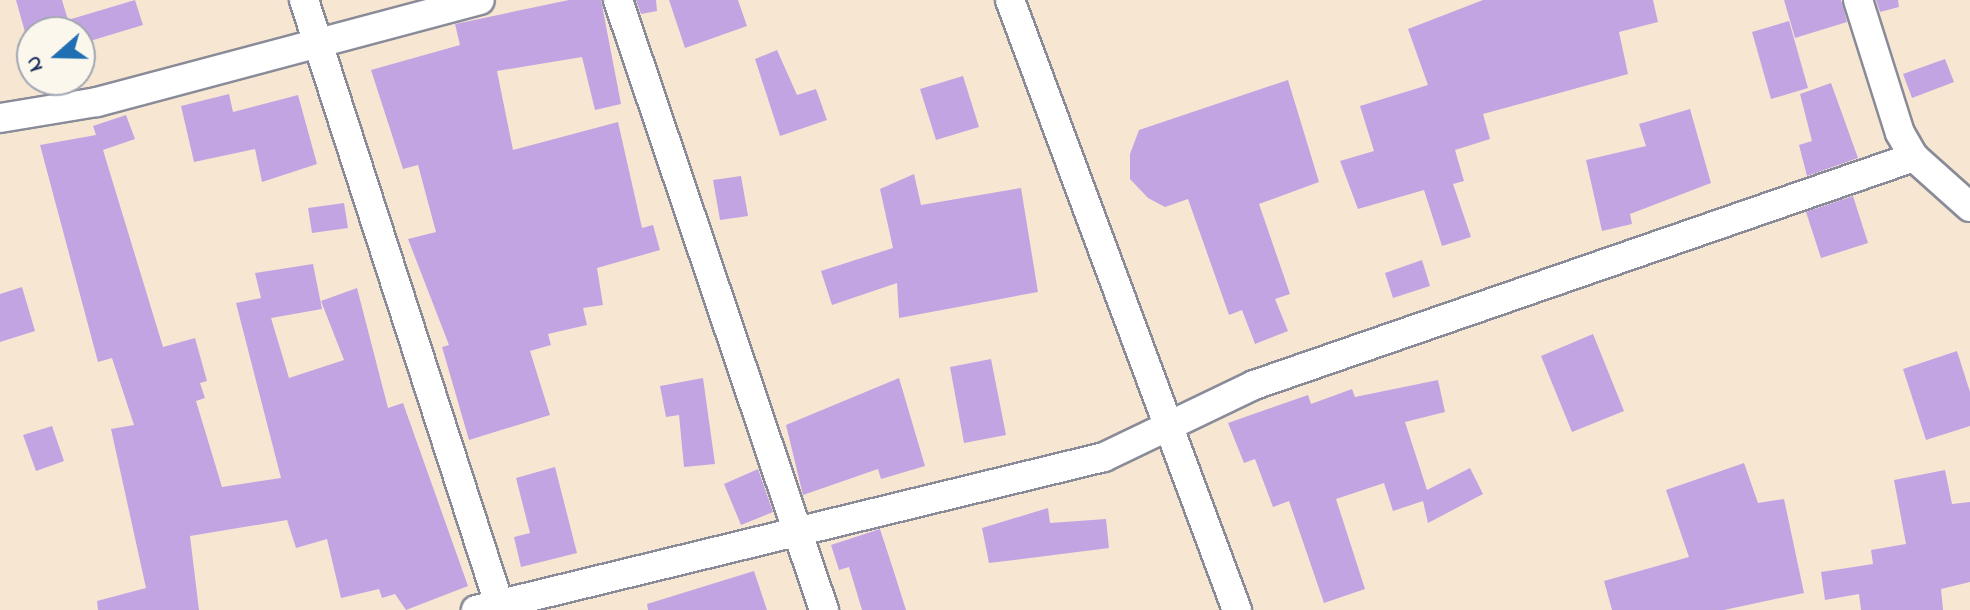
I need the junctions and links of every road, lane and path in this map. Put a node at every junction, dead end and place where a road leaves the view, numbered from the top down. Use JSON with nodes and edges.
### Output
{"nodes":[{"id":1,"x":304,"y":0,"type":"edge"},
{"id":2,"x":480,"y":0,"type":"edge"},
{"id":3,"x":618,"y":0,"type":"edge"},
{"id":4,"x":1010,"y":0,"type":"edge"},
{"id":5,"x":1858,"y":0,"type":"edge"},
{"id":6,"x":318,"y":41,"type":"junction"},
{"id":7,"x":0,"y":118,"type":"edge"},
{"id":8,"x":1914,"y":157,"type":"junction"},
{"id":9,"x":1970,"y":207,"type":"edge"},
{"id":10,"x":1170,"y":430,"type":"junction"},
{"id":11,"x":797,"y":529,"type":"junction"},
{"id":12,"x":492,"y":608,"type":"edge"},
{"id":13,"x":824,"y":610,"type":"edge"},
{"id":14,"x":1237,"y":610,"type":"edge"}],
"edges":[{"from":1,"to":6,"type":"street"},
{"from":2,"to":6,"type":"street"},
{"from":3,"to":11,"type":"street"},
{"from":4,"to":10,"type":"street"},
{"from":5,"to":8,"type":"street"},
{"from":6,"to":7,"type":"street"},
{"from":6,"to":12,"type":"street"},
{"from":8,"to":9,"type":"street"},
{"from":8,"to":10,"type":"street"},
{"from":10,"to":11,"type":"street"},
{"from":10,"to":14,"type":"street"},
{"from":11,"to":12,"type":"street"},
{"from":11,"to":13,"type":"street"}]}
